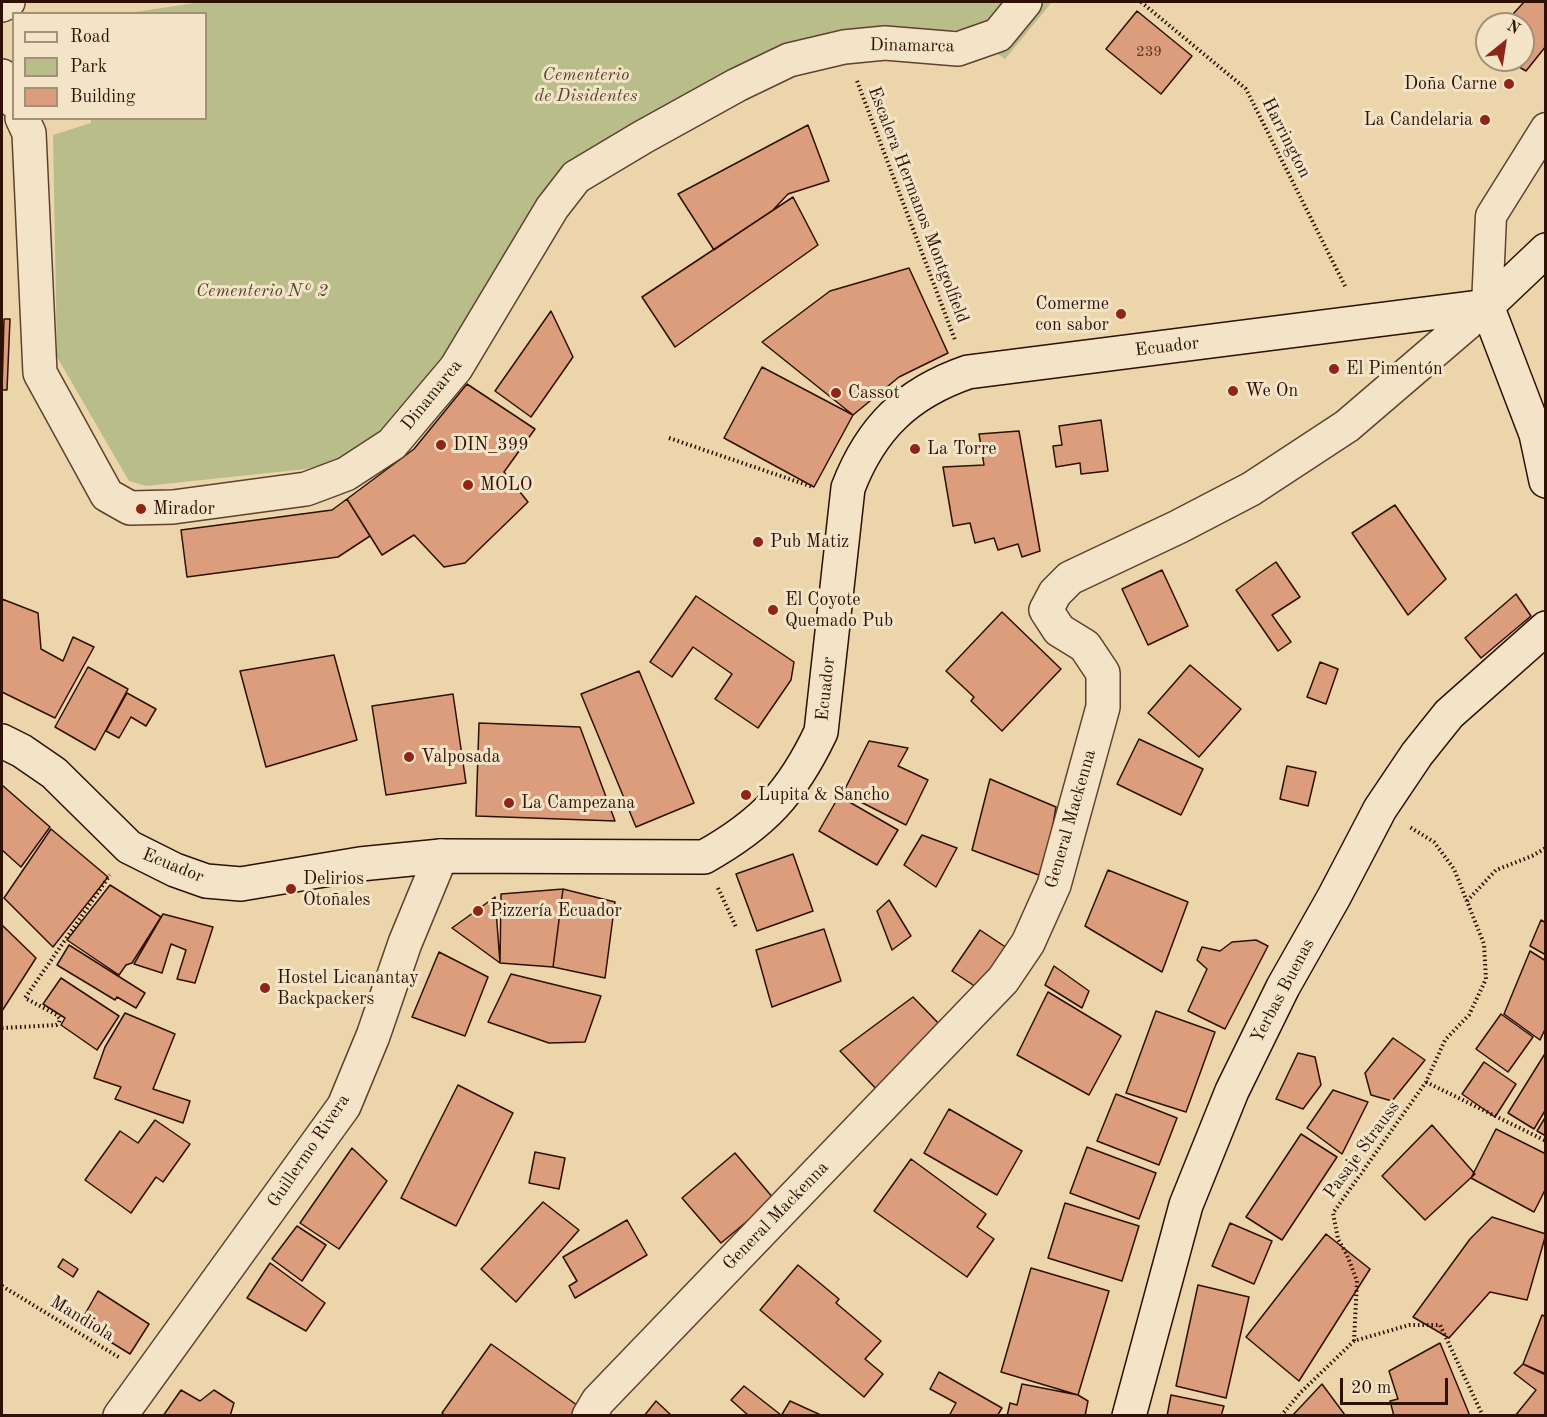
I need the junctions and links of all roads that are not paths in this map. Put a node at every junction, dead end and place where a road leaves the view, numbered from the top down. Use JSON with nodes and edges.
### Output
{"nodes":[{"id":1,"x":8,"y":2,"type":"edge"},
{"id":2,"x":1025,"y":2,"type":"edge"},
{"id":3,"x":2,"y":5,"type":"edge"},
{"id":4,"x":2,"y":76,"type":"edge"},
{"id":5,"x":12,"y":97,"type":"edge"},
{"id":6,"x":23,"y":120,"type":"edge"},
{"id":7,"x":1545,"y":128,"type":"edge"},
{"id":8,"x":1545,"y":250,"type":"edge"},
{"id":9,"x":1487,"y":306,"type":"junction"},
{"id":10,"x":1545,"y":481,"type":"edge"},
{"id":11,"x":1545,"y":628,"type":"edge"},
{"id":12,"x":2,"y":741,"type":"edge"},
{"id":13,"x":441,"y":856,"type":"junction"},
{"id":14,"x":120,"y":1416,"type":"edge"},
{"id":15,"x":589,"y":1416,"type":"edge"},
{"id":16,"x":1129,"y":1416,"type":"edge"}],
"edges":[{"from":1,"to":3,"type":"street"},
{"from":2,"to":6,"type":"street","name":"Dinamarca"},
{"from":4,"to":5,"type":"street"},
{"from":7,"to":9,"type":"street"},
{"from":8,"to":9,"type":"street"},
{"from":9,"to":10,"type":"street"},
{"from":9,"to":13,"type":"street","name":"Ecuador"},
{"from":9,"to":15,"type":"street","name":"General Mackenna"},
{"from":11,"to":16,"type":"street","name":"Yerbas Buenas"},
{"from":12,"to":13,"type":"street","name":"Ecuador"},
{"from":13,"to":14,"type":"street","name":"Guillermo Rivera"}]}
